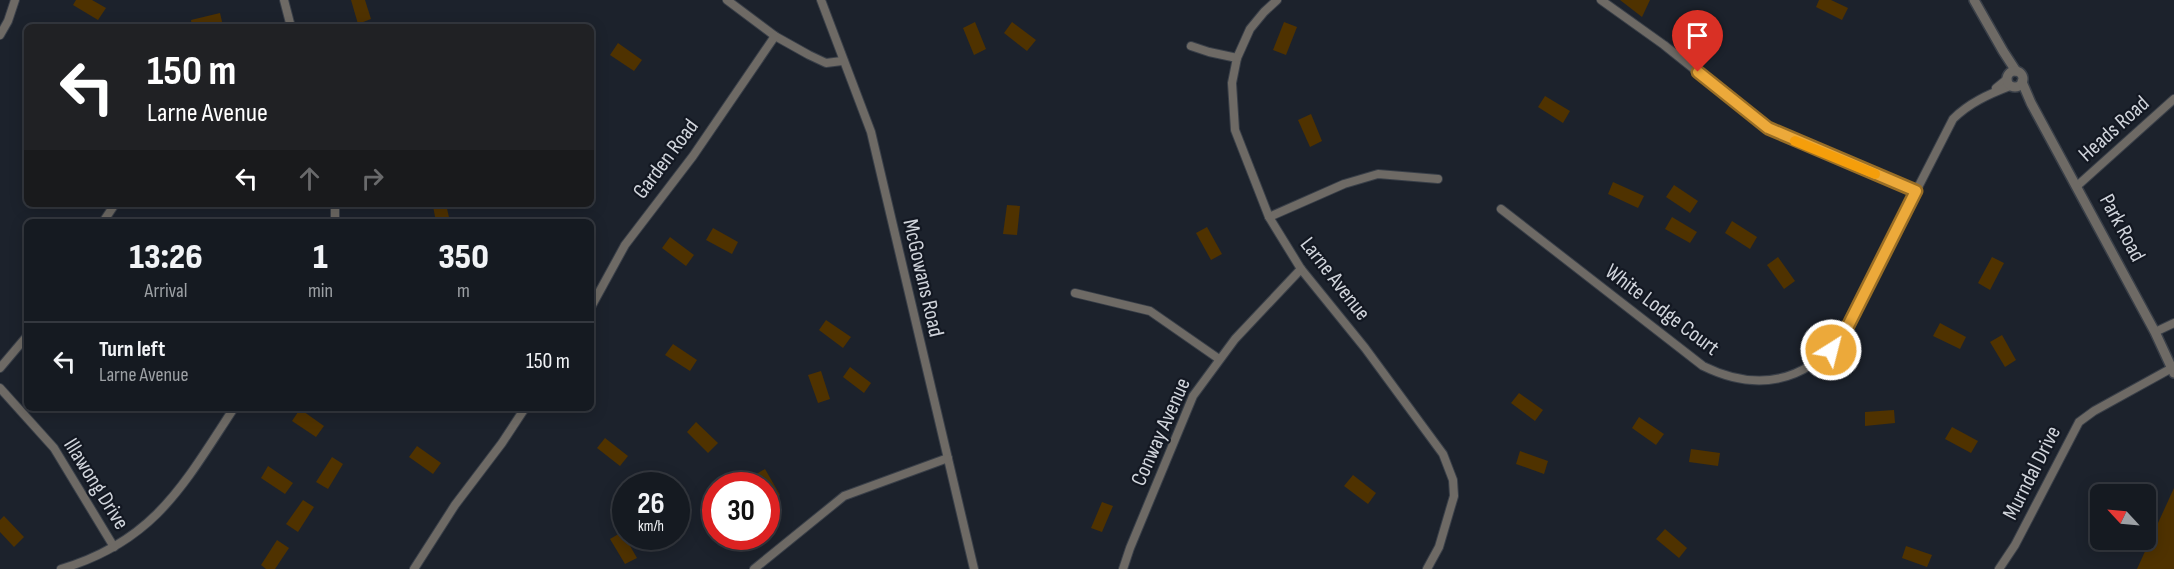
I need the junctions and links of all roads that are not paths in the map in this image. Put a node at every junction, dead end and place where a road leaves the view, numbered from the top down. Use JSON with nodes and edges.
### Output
{"nodes":[{"id":1,"x":15,"y":0,"type":"edge"},
{"id":2,"x":284,"y":0,"type":"edge"},
{"id":3,"x":727,"y":0,"type":"edge"},
{"id":4,"x":821,"y":0,"type":"edge"},
{"id":5,"x":1277,"y":0,"type":"edge"},
{"id":6,"x":1601,"y":0,"type":"edge"},
{"id":7,"x":1974,"y":0,"type":"edge"},
{"id":8,"x":290,"y":24,"type":"edge"},
{"id":9,"x":0,"y":35,"type":"edge"},
{"id":10,"x":775,"y":36,"type":"junction"},
{"id":11,"x":1191,"y":46,"type":"dead end"},
{"id":12,"x":1237,"y":58,"type":"junction"},
{"id":13,"x":842,"y":61,"type":"junction"},
{"id":14,"x":2013,"y":80,"type":"junction"},
{"id":15,"x":2174,"y":99,"type":"edge"},
{"id":16,"x":1438,"y":180,"type":"dead end"},
{"id":17,"x":2077,"y":186,"type":"junction"},
{"id":18,"x":1916,"y":191,"type":"junction"},
{"id":19,"x":1501,"y":209,"type":"dead end"},
{"id":20,"x":1269,"y":217,"type":"junction"},
{"id":21,"x":1301,"y":269,"type":"junction"},
{"id":22,"x":1076,"y":293,"type":"dead end"},
{"id":23,"x":594,"y":302,"type":"edge"},
{"id":24,"x":2174,"y":322,"type":"edge"},
{"id":25,"x":2155,"y":332,"type":"junction"},
{"id":26,"x":24,"y":340,"type":"edge"},
{"id":27,"x":1219,"y":359,"type":"junction"},
{"id":28,"x":0,"y":368,"type":"edge"},
{"id":29,"x":2173,"y":371,"type":"edge"},
{"id":30,"x":0,"y":387,"type":"edge"},
{"id":31,"x":232,"y":411,"type":"edge"},
{"id":32,"x":523,"y":411,"type":"edge"},
{"id":33,"x":948,"y":458,"type":"junction"},
{"id":34,"x":114,"y":547,"type":"junction"},
{"id":35,"x":61,"y":569,"type":"edge"},
{"id":36,"x":414,"y":569,"type":"edge"},
{"id":37,"x":754,"y":569,"type":"edge"},
{"id":38,"x":974,"y":569,"type":"edge"},
{"id":39,"x":1123,"y":569,"type":"edge"},
{"id":40,"x":1426,"y":569,"type":"edge"},
{"id":41,"x":1999,"y":569,"type":"edge"}],
"edges":[{"from":1,"to":9,"type":"street"},
{"from":2,"to":8,"type":"street"},
{"from":3,"to":10,"type":"street"},
{"from":4,"to":13,"type":"street","name":"McGowans Road"},
{"from":5,"to":12,"type":"street","name":"Larne Avenue"},
{"from":6,"to":18,"type":"street"},
{"from":7,"to":14,"type":"street"},
{"from":10,"to":13,"type":"street"},
{"from":10,"to":23,"type":"street","name":"Garden Road"},
{"from":11,"to":12,"type":"street"},
{"from":12,"to":20,"type":"street","name":"Larne Avenue"},
{"from":13,"to":33,"type":"street","name":"McGowans Road"},
{"from":14,"to":17,"type":"street","name":"Park Road"},
{"from":14,"to":18,"type":"street","name":"White Lodge Court"},
{"from":15,"to":17,"type":"street","name":"Heads Road"},
{"from":16,"to":20,"type":"street"},
{"from":17,"to":25,"type":"street","name":"Park Road"},
{"from":18,"to":19,"type":"street","name":"White Lodge Court"},
{"from":20,"to":21,"type":"street","name":"Larne Avenue"},
{"from":21,"to":27,"type":"street","name":"Conway Avenue"},
{"from":21,"to":40,"type":"street","name":"Larne Avenue"},
{"from":22,"to":27,"type":"street"},
{"from":24,"to":25,"type":"street"},
{"from":25,"to":29,"type":"street","name":"Park Road"},
{"from":26,"to":28,"type":"street"},
{"from":27,"to":39,"type":"street","name":"Conway Avenue"},
{"from":29,"to":41,"type":"street","name":"Murndal Drive"},
{"from":30,"to":34,"type":"street","name":"Illawong Drive"},
{"from":31,"to":34,"type":"street"},
{"from":32,"to":36,"type":"street"},
{"from":33,"to":37,"type":"street"},
{"from":33,"to":38,"type":"street","name":"McGowans Road"},
{"from":34,"to":35,"type":"street"}]}
